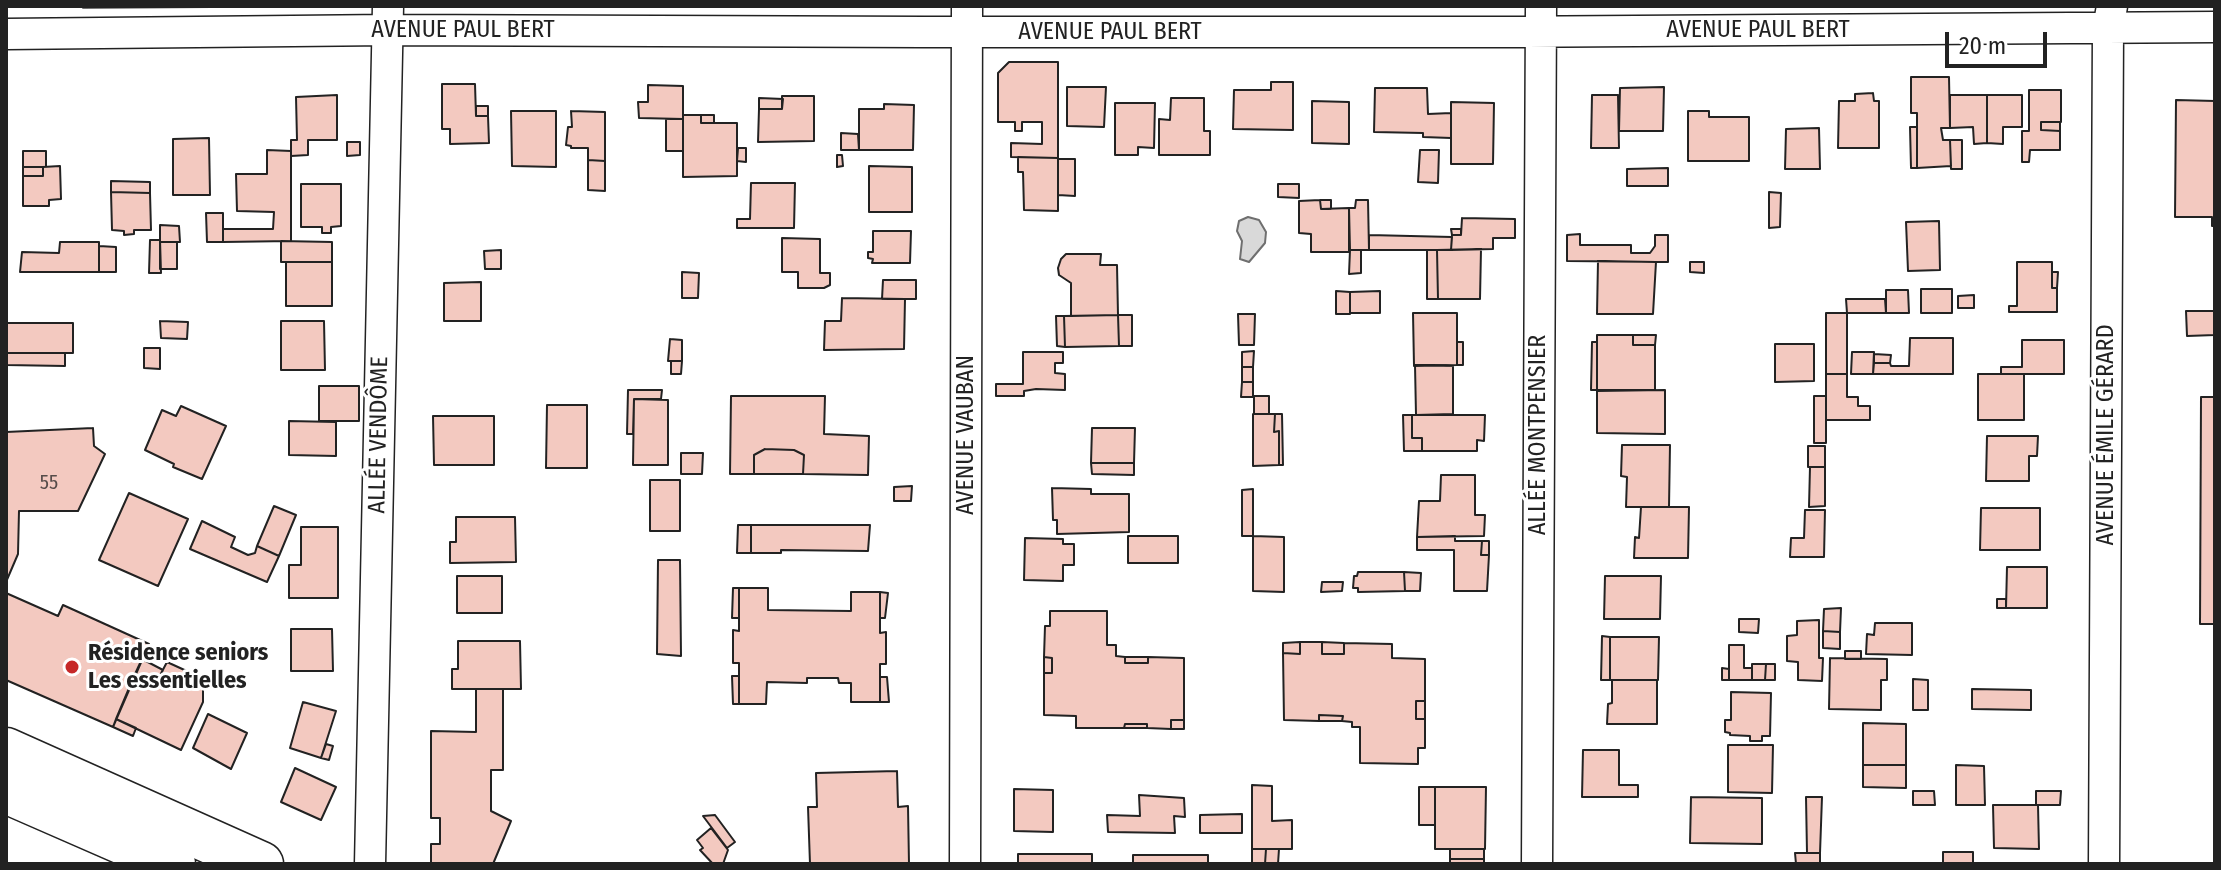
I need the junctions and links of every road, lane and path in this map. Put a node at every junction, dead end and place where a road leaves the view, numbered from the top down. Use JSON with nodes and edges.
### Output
{"nodes":[{"id":1,"x":2110,"y":17,"type":"edge"},
{"id":2,"x":388,"y":18,"type":"edge"},
{"id":3,"x":967,"y":19,"type":"edge"},
{"id":4,"x":1541,"y":19,"type":"edge"},
{"id":5,"x":2215,"y":27,"type":"edge"},
{"id":6,"x":6,"y":34,"type":"edge"},
{"id":7,"x":6,"y":750,"type":"edge"},
{"id":8,"x":6,"y":791,"type":"edge"},
{"id":9,"x":173,"y":864,"type":"edge"},
{"id":10,"x":261,"y":864,"type":"edge"},
{"id":11,"x":370,"y":864,"type":"edge"},
{"id":12,"x":965,"y":864,"type":"edge"},
{"id":13,"x":1537,"y":864,"type":"edge"},
{"id":14,"x":2104,"y":864,"type":"edge"}],
"edges":[{"from":1,"to":4,"type":"street","name":"AVENUE PAUL BERT"},
{"from":1,"to":5,"type":"street","name":"AVENUE PAUL BERT"},
{"from":1,"to":14,"type":"street","name":"AVENUE ÉMILE GÉRARD"},
{"from":2,"to":3,"type":"street","name":"AVENUE PAUL BERT"},
{"from":2,"to":6,"type":"street","name":"AVENUE PAUL BERT"},
{"from":2,"to":11,"type":"street","name":"ALLÉE VENDÔME"},
{"from":3,"to":4,"type":"street","name":"AVENUE PAUL BERT"},
{"from":3,"to":12,"type":"street","name":"AVENUE VAUBAN"},
{"from":4,"to":13,"type":"street","name":"ALLÉE MONTPENSIER"},
{"from":7,"to":10,"type":"main road"},
{"from":8,"to":9,"type":"main road"}]}
